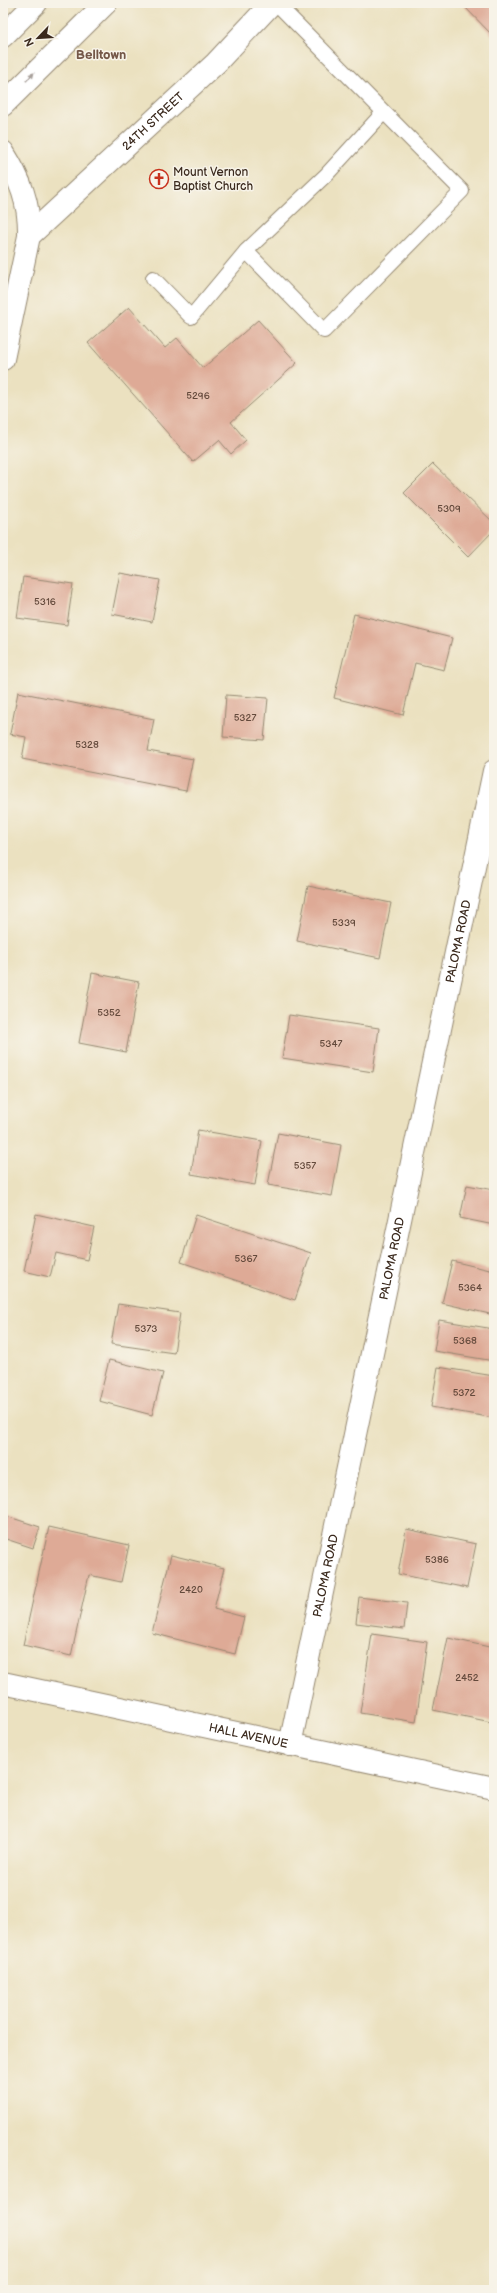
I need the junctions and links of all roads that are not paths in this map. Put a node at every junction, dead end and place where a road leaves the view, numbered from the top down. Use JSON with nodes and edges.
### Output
{"nodes":[{"id":1,"x":36,"y":3,"type":"edge"},
{"id":2,"x":106,"y":3,"type":"edge"},
{"id":3,"x":272,"y":3,"type":"edge"},
{"id":4,"x":276,"y":3,"type":"edge"},
{"id":5,"x":3,"y":36,"type":"edge"},
{"id":6,"x":3,"y":105,"type":"edge"},
{"id":7,"x":383,"y":113,"type":"junction"},
{"id":8,"x":3,"y":152,"type":"edge"},
{"id":9,"x":29,"y":236,"type":"junction"},
{"id":10,"x":246,"y":251,"type":"junction"},
{"id":11,"x":153,"y":278,"type":"dead end"},
{"id":12,"x":3,"y":359,"type":"edge"},
{"id":13,"x":494,"y":771,"type":"edge"},
{"id":14,"x":3,"y":1683,"type":"edge"},
{"id":15,"x":290,"y":1745,"type":"junction"},
{"id":16,"x":494,"y":1788,"type":"edge"}],
"edges":[{"from":1,"to":5,"type":"street"},
{"from":6,"to":2,"type":"street","one_way":true},
{"from":3,"to":9,"type":"street","name":"24TH STREET"},
{"from":4,"to":7,"type":"lane"},
{"from":7,"to":10,"type":"lane"},
{"from":7,"to":10,"type":"lane"},
{"from":8,"to":9,"type":"street"},
{"from":9,"to":12,"type":"street"},
{"from":10,"to":11,"type":"lane"},
{"from":13,"to":15,"type":"street","name":"PALOMA ROAD"},
{"from":14,"to":15,"type":"street","name":"HALL AVENUE"},
{"from":15,"to":16,"type":"street","name":"HALL AVENUE"}]}
